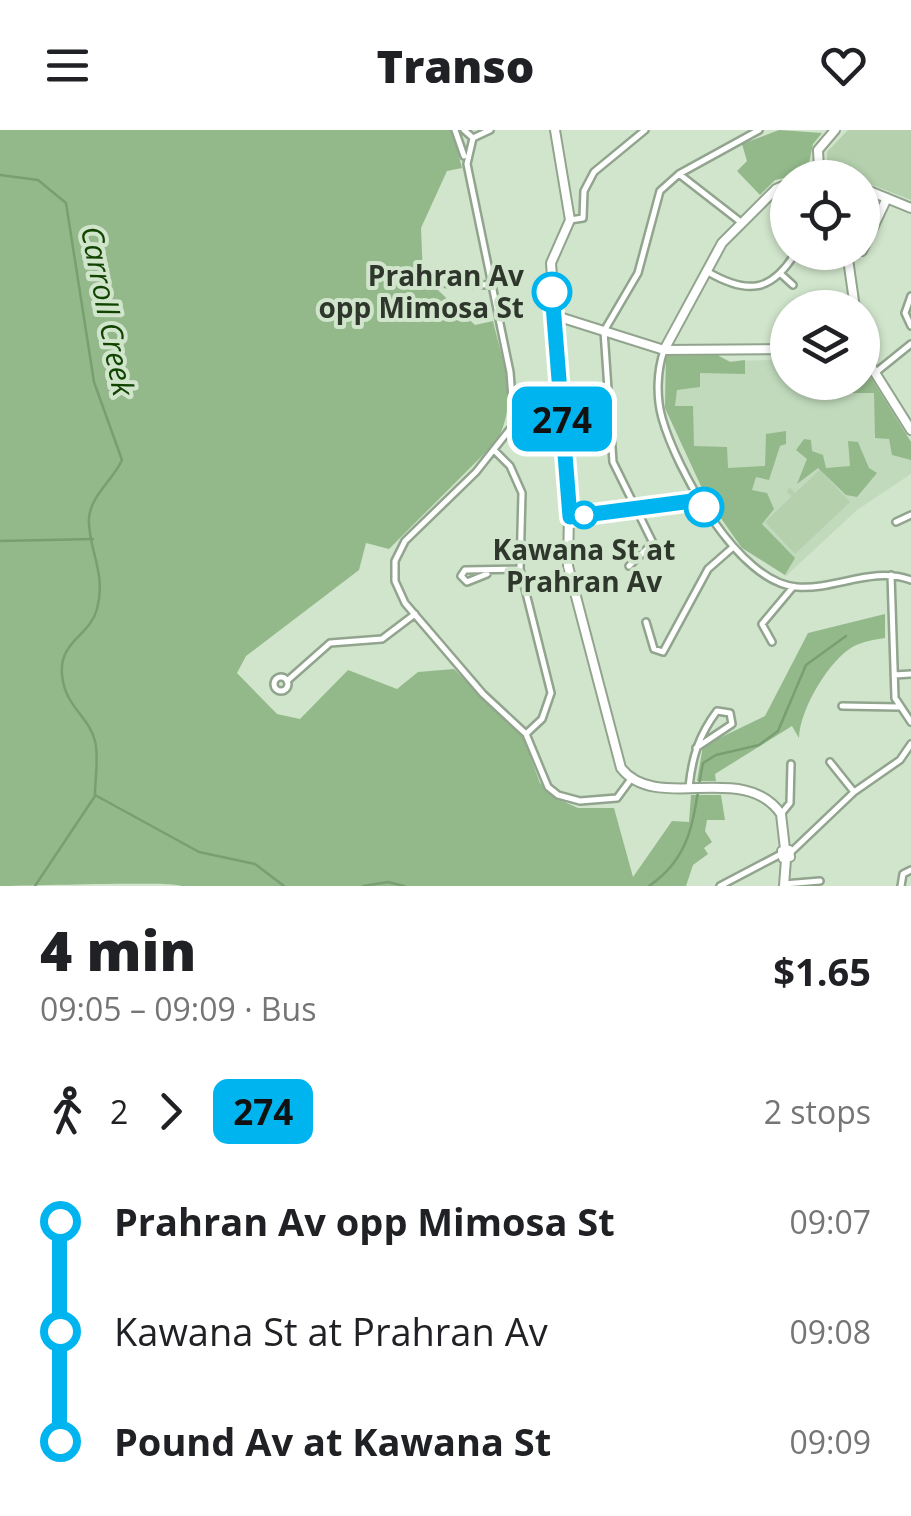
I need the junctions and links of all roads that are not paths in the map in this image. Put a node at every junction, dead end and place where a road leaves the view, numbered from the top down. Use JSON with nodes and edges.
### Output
{"nodes":[{"id":1,"x":455,"y":130,"type":"edge"},
{"id":2,"x":464,"y":130,"type":"edge"},
{"id":3,"x":490,"y":130,"type":"edge"},
{"id":4,"x":555,"y":130,"type":"edge"},
{"id":5,"x":646,"y":130,"type":"edge"},
{"id":6,"x":759,"y":130,"type":"edge"},
{"id":7,"x":833,"y":131,"type":"edge"},
{"id":8,"x":473,"y":138,"type":"junction"},
{"id":9,"x":817,"y":160,"type":"edge"},
{"id":10,"x":467,"y":164,"type":"junction"},
{"id":11,"x":679,"y":174,"type":"junction"},
{"id":12,"x":880,"y":195,"type":"edge"},
{"id":13,"x":887,"y":198,"type":"junction"},
{"id":14,"x":770,"y":199,"type":"edge"},
{"id":15,"x":911,"y":208,"type":"edge"},
{"id":16,"x":880,"y":213,"type":"edge"},
{"id":17,"x":570,"y":220,"type":"junction"},
{"id":18,"x":742,"y":223,"type":"junction"},
{"id":19,"x":785,"y":270,"type":"edge"},
{"id":20,"x":706,"y":271,"type":"junction"},
{"id":21,"x":782,"y":275,"type":"junction"},
{"id":22,"x":438,"y":283,"type":"dead end"},
{"id":23,"x":490,"y":284,"type":"junction"},
{"id":24,"x":792,"y":285,"type":"dead end"},
{"id":25,"x":911,"y":296,"type":"edge"},
{"id":26,"x":554,"y":315,"type":"junction"},
{"id":27,"x":911,"y":326,"type":"edge"},
{"id":28,"x":604,"y":331,"type":"junction"},
{"id":29,"x":911,"y":344,"type":"edge"},
{"id":30,"x":770,"y":348,"type":"edge"},
{"id":31,"x":664,"y":350,"type":"junction"},
{"id":32,"x":880,"y":368,"type":"edge"},
{"id":33,"x":880,"y":380,"type":"edge"},
{"id":34,"x":911,"y":430,"type":"edge"},
{"id":35,"x":496,"y":452,"type":"junction"},
{"id":36,"x":700,"y":500,"type":"junction"},
{"id":37,"x":634,"y":509,"type":"junction"},
{"id":38,"x":911,"y":515,"type":"edge"},
{"id":39,"x":570,"y":517,"type":"junction"},
{"id":40,"x":896,"y":522,"type":"dead end"},
{"id":41,"x":732,"y":548,"type":"junction"},
{"id":42,"x":629,"y":566,"type":"dead end"},
{"id":43,"x":520,"y":569,"type":"junction"},
{"id":44,"x":490,"y":572,"type":"junction"},
{"id":45,"x":891,"y":574,"type":"junction"},
{"id":46,"x":911,"y":580,"type":"edge"},
{"id":47,"x":793,"y":587,"type":"junction"},
{"id":48,"x":415,"y":613,"type":"junction"},
{"id":49,"x":646,"y":622,"type":"dead end"},
{"id":50,"x":772,"y":642,"type":"dead end"},
{"id":51,"x":894,"y":674,"type":"junction"},
{"id":52,"x":911,"y":674,"type":"edge"},
{"id":53,"x":287,"y":681,"type":"dead end"},
{"id":54,"x":842,"y":706,"type":"dead end"},
{"id":55,"x":900,"y":707,"type":"junction"},
{"id":56,"x":911,"y":722,"type":"edge"},
{"id":57,"x":526,"y":734,"type":"junction"},
{"id":58,"x":911,"y":744,"type":"edge"},
{"id":59,"x":696,"y":748,"type":"junction"},
{"id":60,"x":830,"y":762,"type":"dead end"},
{"id":61,"x":791,"y":764,"type":"dead end"},
{"id":62,"x":631,"y":780,"type":"junction"},
{"id":63,"x":689,"y":787,"type":"junction"},
{"id":64,"x":854,"y":792,"type":"junction"},
{"id":65,"x":781,"y":814,"type":"junction"},
{"id":66,"x":786,"y":854,"type":"junction"},
{"id":67,"x":911,"y":870,"type":"edge"},
{"id":68,"x":820,"y":881,"type":"dead end"},
{"id":69,"x":784,"y":885,"type":"edge"},
{"id":70,"x":720,"y":886,"type":"edge"},
{"id":71,"x":901,"y":886,"type":"edge"}],
"edges":[{"from":1,"to":10,"type":"street"},
{"from":2,"to":8,"type":"street"},
{"from":3,"to":8,"type":"street"},
{"from":4,"to":17,"type":"street"},
{"from":5,"to":17,"type":"street"},
{"from":6,"to":11,"type":"street"},
{"from":7,"to":9,"type":"street"},
{"from":8,"to":10,"type":"street"},
{"from":10,"to":23,"type":"street"},
{"from":11,"to":18,"type":"street"},
{"from":11,"to":28,"type":"street"},
{"from":12,"to":13,"type":"street"},
{"from":13,"to":15,"type":"street"},
{"from":13,"to":16,"type":"street"},
{"from":14,"to":18,"type":"street"},
{"from":17,"to":26,"type":"street"},
{"from":18,"to":20,"type":"street"},
{"from":19,"to":21,"type":"street"},
{"from":20,"to":21,"type":"street"},
{"from":20,"to":31,"type":"street"},
{"from":21,"to":24,"type":"street"},
{"from":22,"to":23,"type":"street"},
{"from":23,"to":35,"type":"street"},
{"from":25,"to":27,"type":"street"},
{"from":26,"to":28,"type":"street"},
{"from":26,"to":39,"type":"street"},
{"from":28,"to":31,"type":"street"},
{"from":28,"to":37,"type":"street"},
{"from":29,"to":32,"type":"street"},
{"from":30,"to":31,"type":"street"},
{"from":31,"to":36,"type":"street"},
{"from":33,"to":34,"type":"street"},
{"from":35,"to":43,"type":"street"},
{"from":35,"to":48,"type":"street"},
{"from":36,"to":37,"type":"street"},
{"from":36,"to":41,"type":"street"},
{"from":37,"to":39,"type":"street"},
{"from":37,"to":42,"type":"street"},
{"from":38,"to":40,"type":"street"},
{"from":39,"to":62,"type":"street"},
{"from":41,"to":47,"type":"street"},
{"from":41,"to":49,"type":"street"},
{"from":43,"to":44,"type":"street"},
{"from":43,"to":57,"type":"street"},
{"from":44,"to":44,"type":"street"},
{"from":45,"to":46,"type":"street"},
{"from":45,"to":47,"type":"street"},
{"from":45,"to":51,"type":"street"},
{"from":47,"to":50,"type":"street"},
{"from":48,"to":53,"type":"street"},
{"from":48,"to":57,"type":"street"},
{"from":51,"to":52,"type":"street"},
{"from":51,"to":55,"type":"street"},
{"from":54,"to":55,"type":"street"},
{"from":55,"to":56,"type":"street"},
{"from":57,"to":62,"type":"street"},
{"from":58,"to":64,"type":"street"},
{"from":59,"to":59,"type":"street"},
{"from":59,"to":63,"type":"street"},
{"from":60,"to":64,"type":"street"},
{"from":61,"to":65,"type":"street"},
{"from":62,"to":63,"type":"street"},
{"from":63,"to":65,"type":"street"},
{"from":64,"to":66,"type":"street"},
{"from":65,"to":66,"type":"street"},
{"from":66,"to":69,"type":"street"},
{"from":66,"to":70,"type":"street"},
{"from":67,"to":71,"type":"street"},
{"from":68,"to":69,"type":"street"}]}
